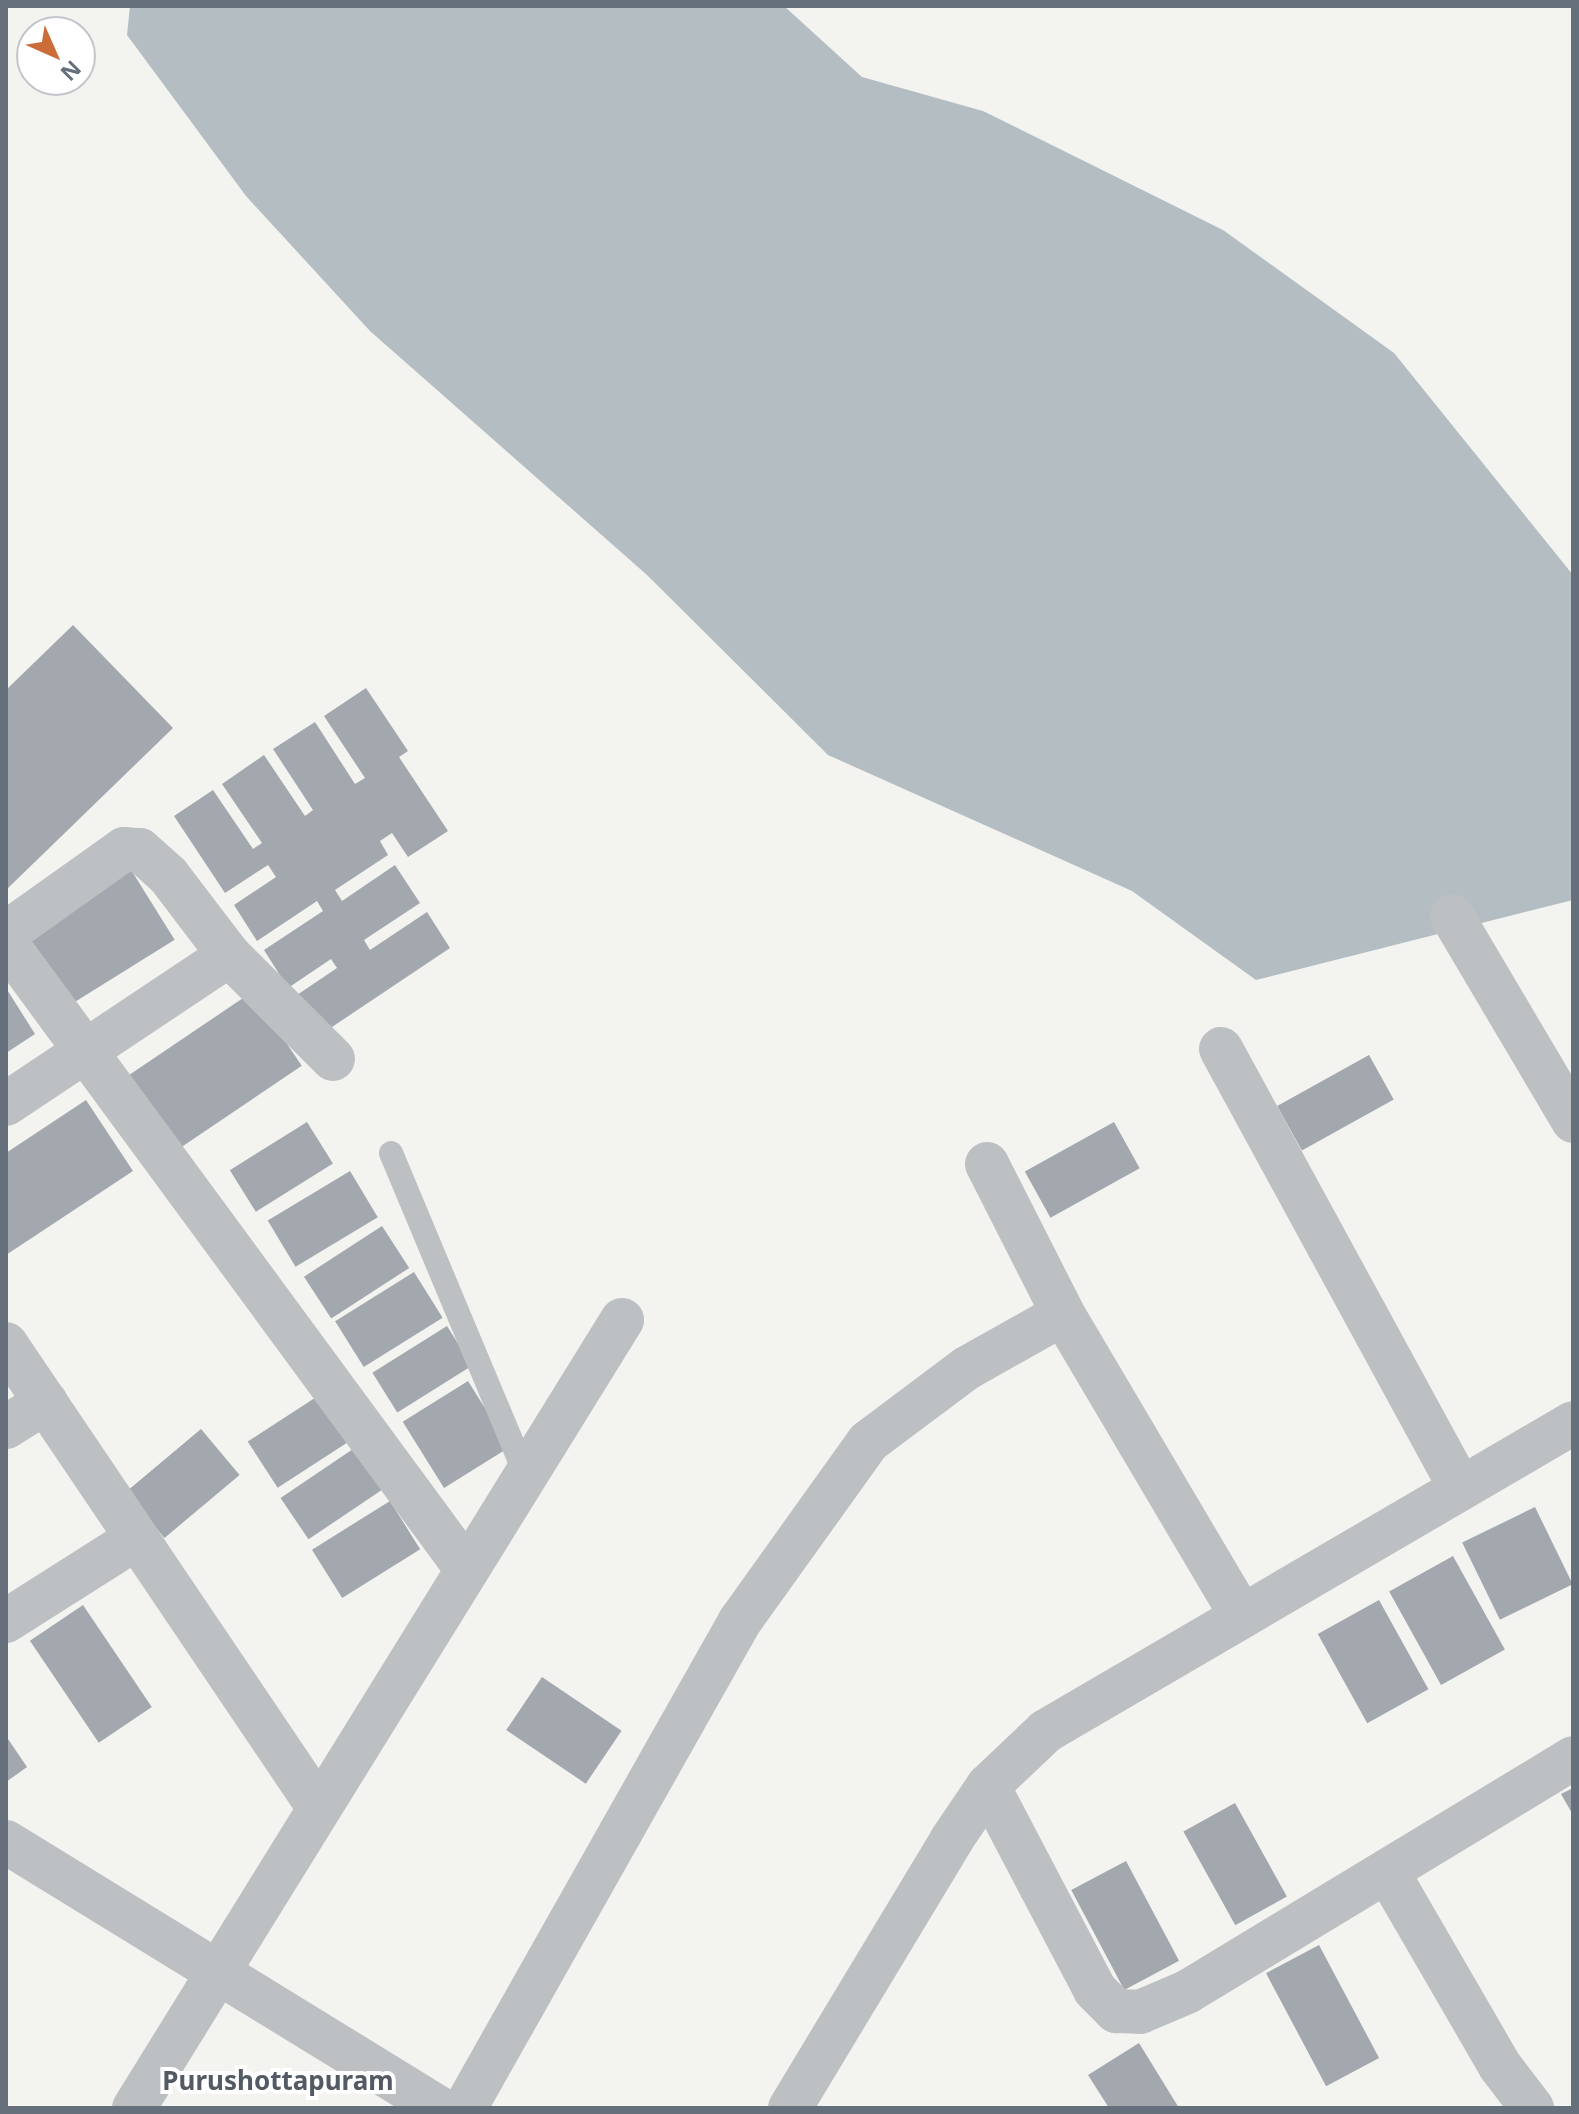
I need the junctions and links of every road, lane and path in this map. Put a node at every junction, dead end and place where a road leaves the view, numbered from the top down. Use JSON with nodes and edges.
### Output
{"nodes":[{"id":1,"x":1452,"y":916,"type":"dead end"},
{"id":2,"x":6,"y":933,"type":"edge"},
{"id":3,"x":6,"y":943,"type":"edge"},
{"id":4,"x":229,"y":955,"type":"junction"},
{"id":5,"x":1221,"y":1049,"type":"dead end"},
{"id":6,"x":83,"y":1051,"type":"junction"},
{"id":7,"x":333,"y":1059,"type":"dead end"},
{"id":8,"x":6,"y":1104,"type":"edge"},
{"id":9,"x":1573,"y":1121,"type":"edge"},
{"id":10,"x":391,"y":1153,"type":"dead end"},
{"id":11,"x":987,"y":1164,"type":"dead end"},
{"id":12,"x":1063,"y":1314,"type":"junction"},
{"id":13,"x":622,"y":1320,"type":"dead end"},
{"id":14,"x":6,"y":1344,"type":"edge"},
{"id":15,"x":46,"y":1402,"type":"junction"},
{"id":16,"x":1573,"y":1423,"type":"edge"},
{"id":17,"x":6,"y":1427,"type":"edge"},
{"id":18,"x":526,"y":1475,"type":"junction"},
{"id":19,"x":1459,"y":1486,"type":"junction"},
{"id":20,"x":137,"y":1538,"type":"junction"},
{"id":21,"x":467,"y":1570,"type":"junction"},
{"id":22,"x":1241,"y":1615,"type":"junction"},
{"id":23,"x":6,"y":1621,"type":"edge"},
{"id":24,"x":1573,"y":1758,"type":"edge"},
{"id":25,"x":988,"y":1786,"type":"junction"},
{"id":26,"x":319,"y":1808,"type":"junction"},
{"id":27,"x":6,"y":1842,"type":"edge"},
{"id":28,"x":1387,"y":1871,"type":"junction"},
{"id":29,"x":216,"y":1974,"type":"junction"},
{"id":30,"x":134,"y":2108,"type":"edge"},
{"id":31,"x":439,"y":2108,"type":"edge"},
{"id":32,"x":465,"y":2108,"type":"edge"},
{"id":33,"x":790,"y":2108,"type":"edge"},
{"id":34,"x":1532,"y":2108,"type":"edge"}],
"edges":[{"from":1,"to":9,"type":"street"},
{"from":2,"to":4,"type":"street"},
{"from":3,"to":6,"type":"street"},
{"from":4,"to":6,"type":"street"},
{"from":4,"to":7,"type":"street"},
{"from":5,"to":19,"type":"street"},
{"from":6,"to":8,"type":"street"},
{"from":6,"to":21,"type":"street"},
{"from":10,"to":18,"type":"lane"},
{"from":11,"to":12,"type":"street"},
{"from":12,"to":22,"type":"street"},
{"from":12,"to":32,"type":"street"},
{"from":13,"to":18,"type":"street"},
{"from":14,"to":15,"type":"street"},
{"from":15,"to":17,"type":"street"},
{"from":15,"to":20,"type":"street"},
{"from":16,"to":19,"type":"street"},
{"from":18,"to":21,"type":"street"},
{"from":19,"to":22,"type":"street"},
{"from":20,"to":23,"type":"street"},
{"from":20,"to":26,"type":"street"},
{"from":21,"to":26,"type":"street"},
{"from":22,"to":25,"type":"street"},
{"from":24,"to":28,"type":"street"},
{"from":25,"to":28,"type":"street"},
{"from":25,"to":33,"type":"street"},
{"from":26,"to":29,"type":"street"},
{"from":27,"to":29,"type":"street"},
{"from":28,"to":34,"type":"street"},
{"from":29,"to":30,"type":"street"},
{"from":29,"to":31,"type":"street"}]}
